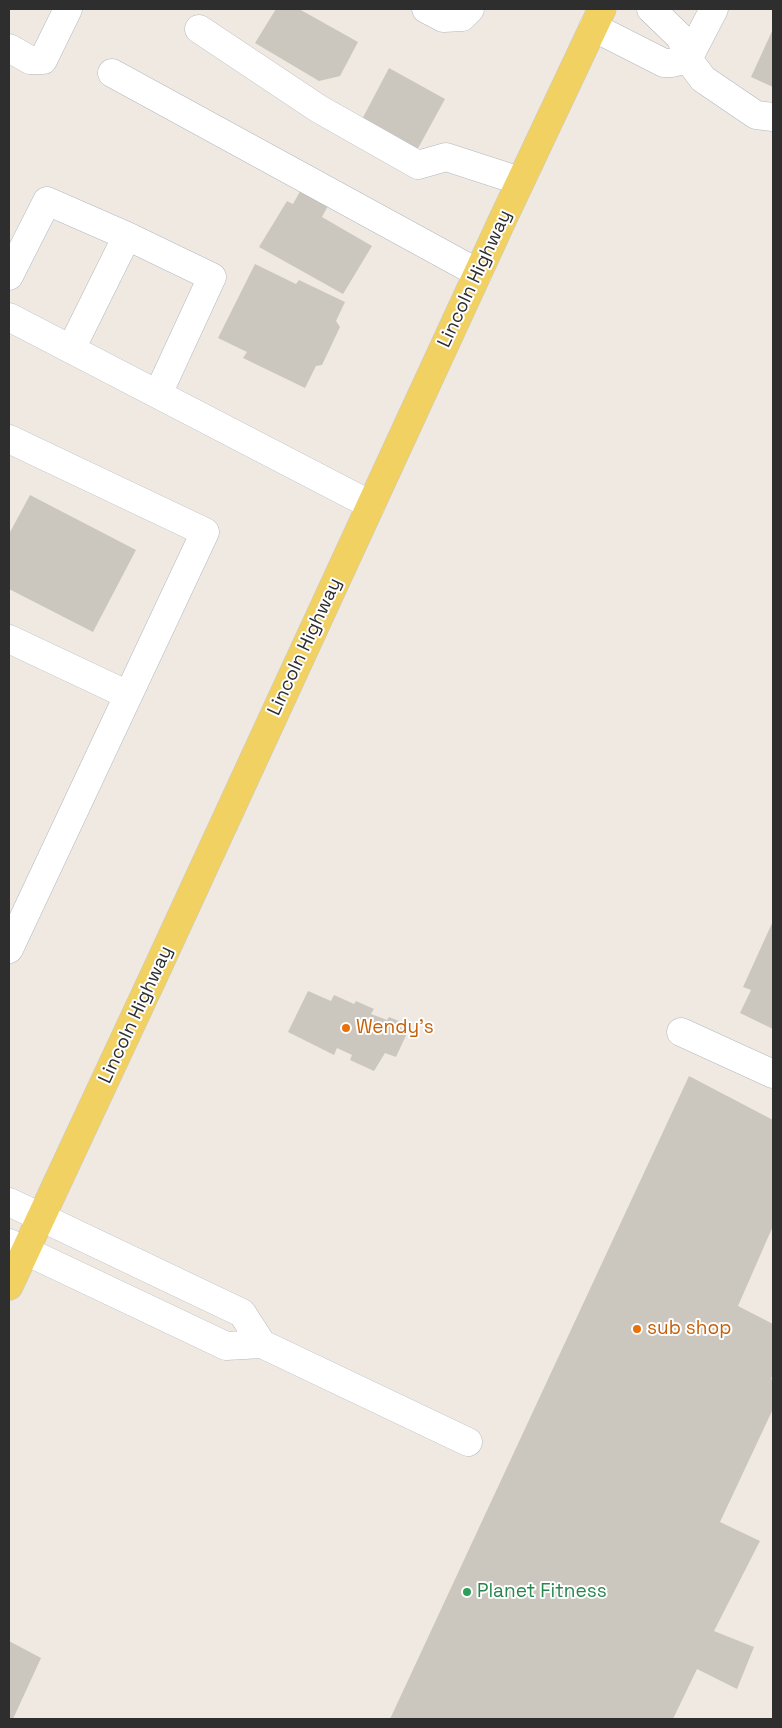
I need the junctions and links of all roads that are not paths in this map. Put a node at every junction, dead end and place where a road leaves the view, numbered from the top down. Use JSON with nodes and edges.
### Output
{"nodes":[{"id":1,"x":68,"y":9,"type":"edge"},
{"id":2,"x":426,"y":9,"type":"edge"},
{"id":3,"x":470,"y":9,"type":"edge"},
{"id":4,"x":651,"y":9,"type":"edge"},
{"id":5,"x":714,"y":9,"type":"edge"},
{"id":6,"x":598,"y":18,"type":"edge"},
{"id":7,"x":199,"y":28,"type":"dead end"},
{"id":8,"x":9,"y":48,"type":"edge"},
{"id":9,"x":688,"y":59,"type":"junction"},
{"id":10,"x":112,"y":73,"type":"dead end"},
{"id":11,"x":773,"y":117,"type":"edge"},
{"id":12,"x":520,"y":181,"type":"junction"},
{"id":13,"x":127,"y":236,"type":"junction"},
{"id":14,"x":478,"y":273,"type":"junction"},
{"id":15,"x":9,"y":276,"type":"edge"},
{"id":16,"x":9,"y":317,"type":"edge"},
{"id":17,"x":71,"y":349,"type":"junction"},
{"id":18,"x":158,"y":394,"type":"junction"},
{"id":19,"x":9,"y":439,"type":"edge"},
{"id":20,"x":371,"y":504,"type":"junction"},
{"id":21,"x":9,"y":639,"type":"edge"},
{"id":22,"x":128,"y":695,"type":"junction"},
{"id":23,"x":9,"y":949,"type":"edge"},
{"id":24,"x":681,"y":1032,"type":"dead end"},
{"id":25,"x":773,"y":1074,"type":"edge"},
{"id":26,"x":9,"y":1202,"type":"edge"},
{"id":27,"x":41,"y":1218,"type":"junction"},
{"id":28,"x":17,"y":1247,"type":"edge"},
{"id":29,"x":9,"y":1286,"type":"edge"},
{"id":30,"x":262,"y":1344,"type":"junction"},
{"id":31,"x":468,"y":1442,"type":"dead end"}],
"edges":[{"from":1,"to":8,"type":"lane"},
{"from":2,"to":3,"type":"lane"},
{"from":4,"to":9,"type":"lane"},
{"from":5,"to":9,"type":"lane"},
{"from":6,"to":9,"type":"lane"},
{"from":6,"to":12,"type":"main road","name":"Lincoln Highway"},
{"from":7,"to":12,"type":"lane"},
{"from":9,"to":11,"type":"lane"},
{"from":10,"to":14,"type":"lane"},
{"from":12,"to":14,"type":"main road","name":"Lincoln Highway"},
{"from":13,"to":15,"type":"lane"},
{"from":13,"to":17,"type":"lane"},
{"from":13,"to":18,"type":"lane"},
{"from":14,"to":20,"type":"main road","name":"Lincoln Highway"},
{"from":16,"to":17,"type":"lane"},
{"from":17,"to":18,"type":"lane"},
{"from":18,"to":20,"type":"lane"},
{"from":19,"to":22,"type":"lane"},
{"from":20,"to":27,"type":"main road","name":"Lincoln Highway"},
{"from":21,"to":22,"type":"lane"},
{"from":22,"to":23,"type":"lane"},
{"from":24,"to":25,"type":"lane"},
{"from":26,"to":27,"type":"lane"},
{"from":27,"to":28,"type":"main road","name":"Lincoln Highway"},
{"from":27,"to":30,"type":"lane"},
{"from":28,"to":29,"type":"main road","name":"Lincoln Highway"},
{"from":28,"to":30,"type":"lane"},
{"from":30,"to":31,"type":"lane"}]}
